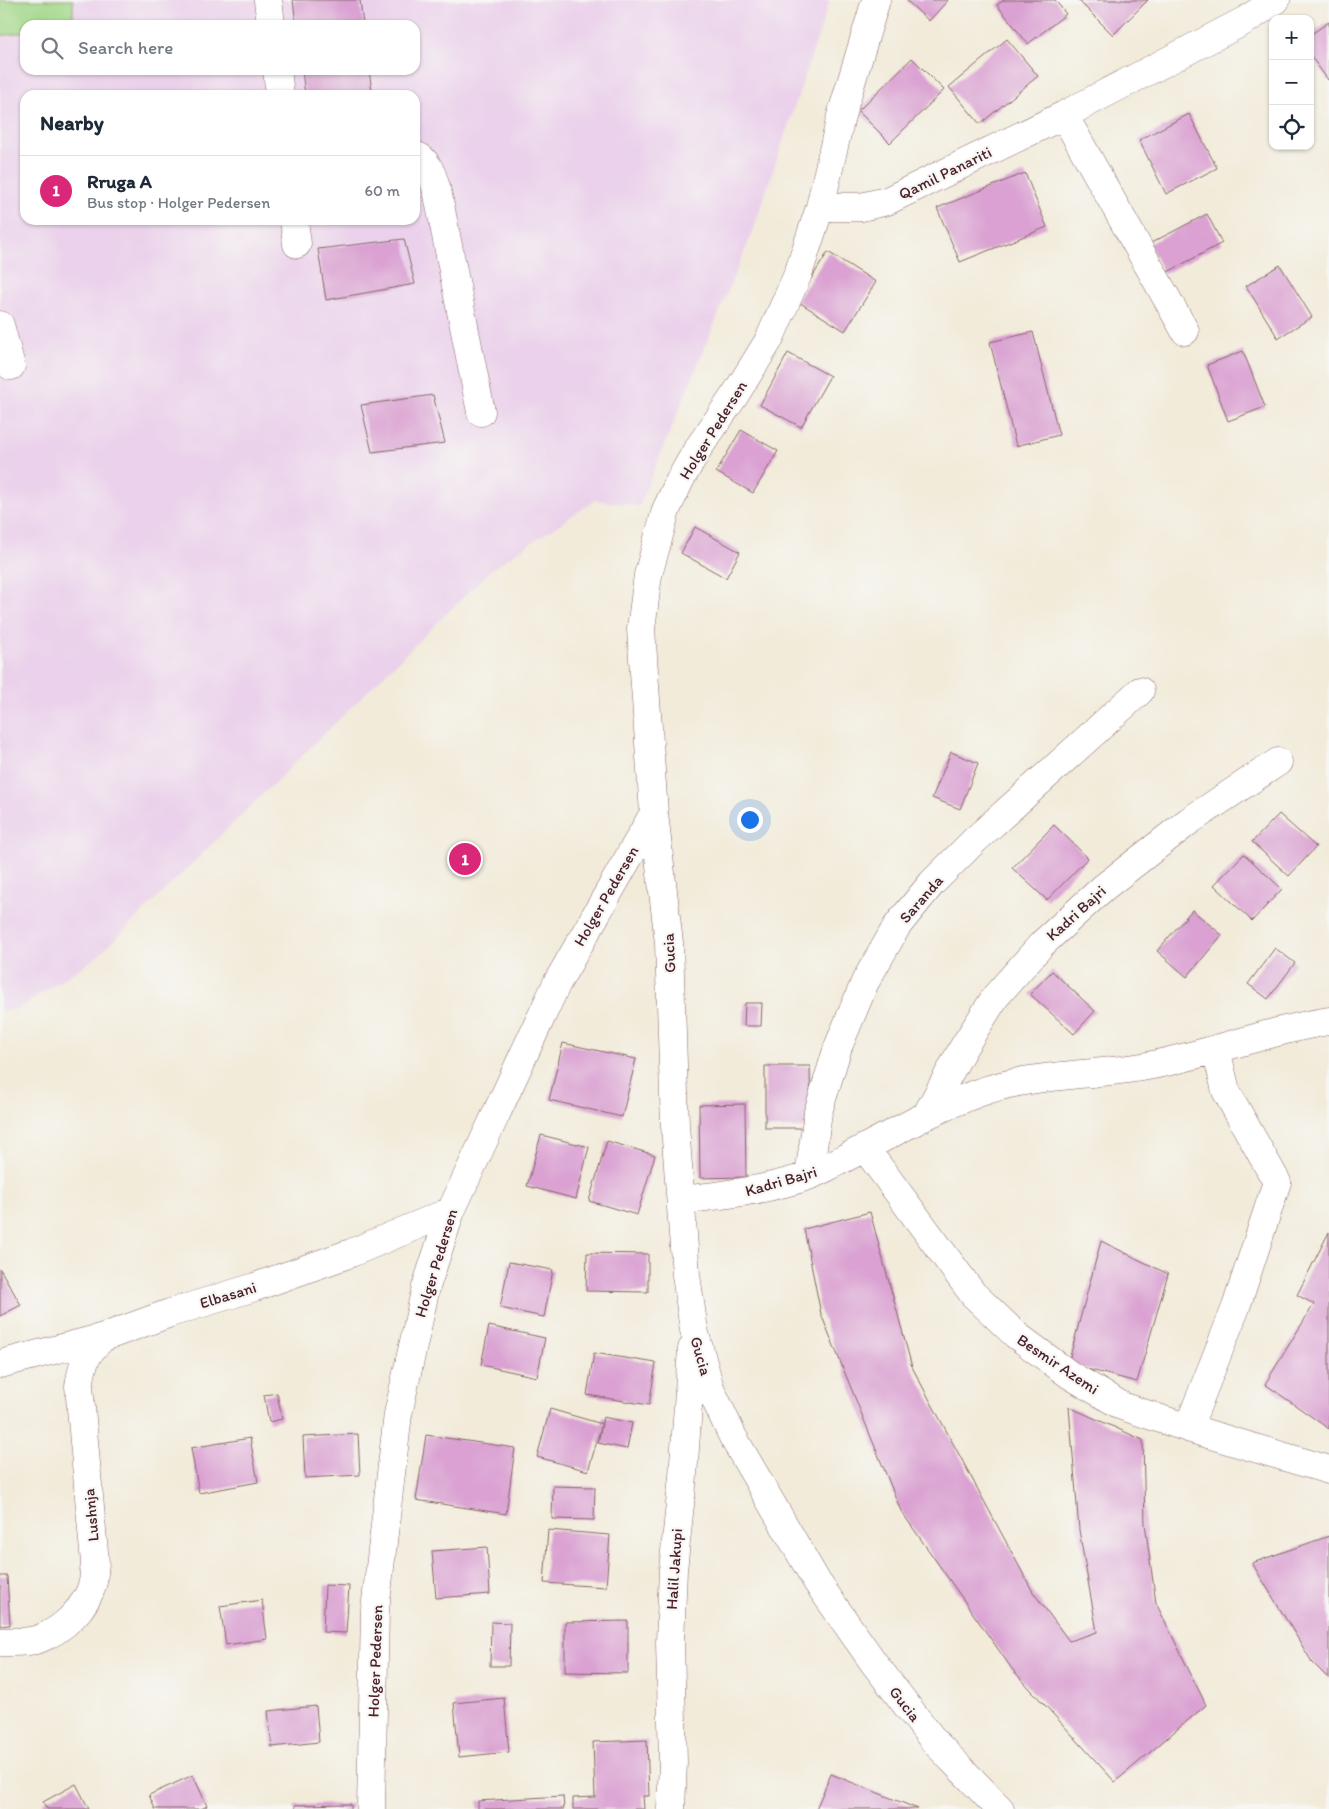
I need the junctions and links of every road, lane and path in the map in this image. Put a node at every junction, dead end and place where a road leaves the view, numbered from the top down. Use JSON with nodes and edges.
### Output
{"nodes":[{"id":1,"x":268,"y":0,"type":"edge"},
{"id":2,"x":876,"y":0,"type":"edge"},
{"id":3,"x":1276,"y":0,"type":"edge"},
{"id":4,"x":270,"y":20,"type":"edge"},
{"id":5,"x":278,"y":75,"type":"edge"},
{"id":6,"x":279,"y":90,"type":"edge"},
{"id":7,"x":1064,"y":115,"type":"junction"},
{"id":8,"x":420,"y":157,"type":"edge"},
{"id":9,"x":820,"y":207,"type":"junction"},
{"id":10,"x":0,"y":326,"type":"edge"},
{"id":11,"x":1185,"y":331,"type":"dead end"},
{"id":12,"x":11,"y":366,"type":"dead end"},
{"id":13,"x":481,"y":412,"type":"dead end"},
{"id":14,"x":1140,"y":691,"type":"dead end"},
{"id":15,"x":1278,"y":762,"type":"dead end"},
{"id":16,"x":654,"y":813,"type":"junction"},
{"id":17,"x":1329,"y":1022,"type":"edge"},
{"id":18,"x":1216,"y":1049,"type":"junction"},
{"id":19,"x":927,"y":1114,"type":"junction"},
{"id":20,"x":865,"y":1148,"type":"junction"},
{"id":21,"x":809,"y":1175,"type":"junction"},
{"id":22,"x":682,"y":1200,"type":"junction"},
{"id":23,"x":451,"y":1211,"type":"junction"},
{"id":24,"x":694,"y":1330,"type":"junction"},
{"id":25,"x":104,"y":1337,"type":"junction"},
{"id":26,"x":0,"y":1364,"type":"edge"},
{"id":27,"x":1188,"y":1428,"type":"junction"},
{"id":28,"x":1329,"y":1470,"type":"edge"},
{"id":29,"x":0,"y":1642,"type":"edge"},
{"id":30,"x":371,"y":1809,"type":"edge"},
{"id":31,"x":671,"y":1809,"type":"edge"},
{"id":32,"x":1000,"y":1809,"type":"edge"}],
"edges":[{"from":1,"to":4,"type":"street"},
{"from":2,"to":9,"type":"street","name":"Holger Pedersen"},
{"from":3,"to":7,"type":"street","name":"Qamil Panariti"},
{"from":5,"to":6,"type":"street"},
{"from":7,"to":9,"type":"street","name":"Qamil Panariti"},
{"from":7,"to":11,"type":"street"},
{"from":8,"to":13,"type":"street"},
{"from":9,"to":16,"type":"street","name":"Holger Pedersen"},
{"from":10,"to":12,"type":"street"},
{"from":14,"to":21,"type":"street","name":"Saranda"},
{"from":15,"to":19,"type":"street","name":"Kadri Bajri"},
{"from":16,"to":22,"type":"street","name":"Gucia"},
{"from":16,"to":23,"type":"street","name":"Holger Pedersen"},
{"from":17,"to":18,"type":"street","name":"Kadri Bajri"},
{"from":18,"to":19,"type":"street","name":"Kadri Bajri"},
{"from":18,"to":27,"type":"street"},
{"from":19,"to":20,"type":"street","name":"Kadri Bajri"},
{"from":20,"to":21,"type":"street","name":"Kadri Bajri"},
{"from":20,"to":27,"type":"street","name":"Besmir Azemi"},
{"from":21,"to":22,"type":"street","name":"Kadri Bajri"},
{"from":22,"to":24,"type":"street","name":"Gucia"},
{"from":23,"to":25,"type":"street","name":"Elbasani"},
{"from":23,"to":30,"type":"street","name":"Holger Pedersen"},
{"from":24,"to":31,"type":"street","name":"Halil Jakupi"},
{"from":24,"to":32,"type":"street","name":"Gucia"},
{"from":25,"to":26,"type":"street","name":"Elbasani"},
{"from":25,"to":29,"type":"street","name":"Lushnja"},
{"from":27,"to":28,"type":"street","name":"Besmir Azemi"}]}
